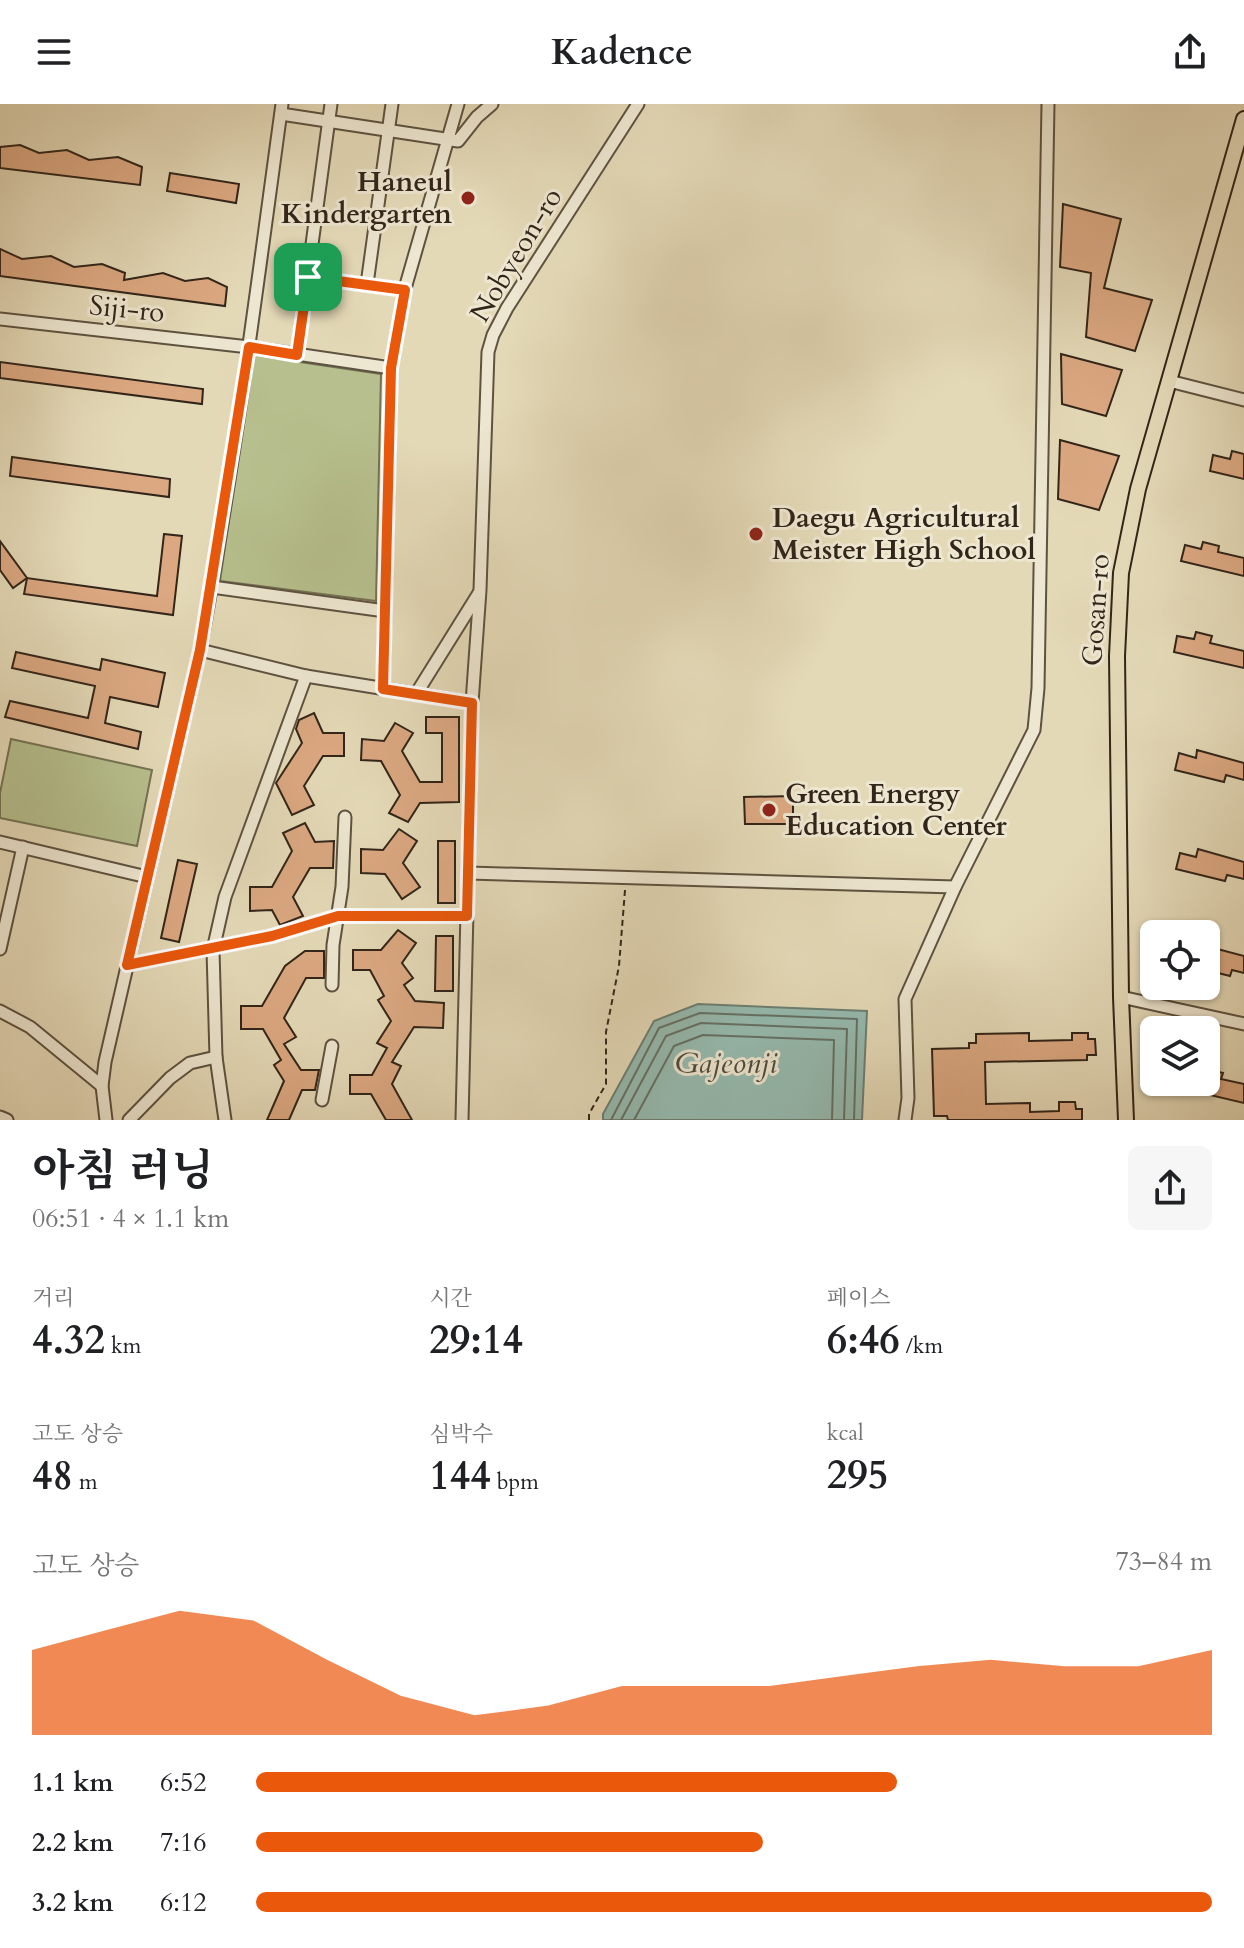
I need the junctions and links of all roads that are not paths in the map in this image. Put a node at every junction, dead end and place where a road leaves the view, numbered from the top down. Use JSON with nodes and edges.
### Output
{"nodes":[{"id":1,"x":331,"y":104,"type":"edge"},
{"id":2,"x":392,"y":104,"type":"edge"},
{"id":3,"x":458,"y":104,"type":"edge"},
{"id":4,"x":492,"y":104,"type":"edge"},
{"id":5,"x":638,"y":104,"type":"edge"},
{"id":6,"x":1048,"y":104,"type":"edge"},
{"id":7,"x":282,"y":109,"type":"edge"},
{"id":8,"x":1244,"y":119,"type":"edge"},
{"id":9,"x":329,"y":122,"type":"junction"},
{"id":10,"x":388,"y":130,"type":"junction"},
{"id":11,"x":448,"y":140,"type":"junction"},
{"id":12,"x":308,"y":277,"type":"junction"},
{"id":13,"x":367,"y":284,"type":"junction"},
{"id":14,"x":405,"y":290,"type":"junction"},
{"id":15,"x":0,"y":319,"type":"edge"},
{"id":16,"x":249,"y":347,"type":"junction"},
{"id":17,"x":297,"y":355,"type":"junction"},
{"id":18,"x":391,"y":368,"type":"junction"},
{"id":19,"x":1169,"y":381,"type":"junction"},
{"id":20,"x":1244,"y":400,"type":"edge"},
{"id":21,"x":212,"y":587,"type":"junction"},
{"id":22,"x":480,"y":590,"type":"junction"},
{"id":23,"x":385,"y":611,"type":"junction"},
{"id":24,"x":200,"y":650,"type":"junction"},
{"id":25,"x":306,"y":676,"type":"junction"},
{"id":26,"x":383,"y":689,"type":"junction"},
{"id":27,"x":416,"y":694,"type":"junction"},
{"id":28,"x":472,"y":703,"type":"junction"},
{"id":29,"x":345,"y":817,"type":"dead end"},
{"id":30,"x":0,"y":842,"type":"edge"},
{"id":31,"x":23,"y":847,"type":"junction"},
{"id":32,"x":469,"y":873,"type":"junction"},
{"id":33,"x":147,"y":877,"type":"junction"},
{"id":34,"x":955,"y":887,"type":"junction"},
{"id":35,"x":338,"y":916,"type":"junction"},
{"id":36,"x":467,"y":916,"type":"junction"},
{"id":37,"x":4,"y":918,"type":"edge"},
{"id":38,"x":0,"y":949,"type":"edge"},
{"id":39,"x":213,"y":950,"type":"junction"},
{"id":40,"x":127,"y":965,"type":"junction"},
{"id":41,"x":332,"y":985,"type":"dead end"},
{"id":42,"x":1121,"y":997,"type":"junction"},
{"id":43,"x":0,"y":1011,"type":"edge"},
{"id":44,"x":1244,"y":1024,"type":"edge"},
{"id":45,"x":332,"y":1046,"type":"dead end"},
{"id":46,"x":216,"y":1057,"type":"junction"},
{"id":47,"x":102,"y":1086,"type":"junction"},
{"id":48,"x":322,"y":1100,"type":"dead end"},
{"id":49,"x":0,"y":1117,"type":"edge"},
{"id":50,"x":7,"y":1120,"type":"edge"},
{"id":51,"x":106,"y":1120,"type":"edge"},
{"id":52,"x":129,"y":1120,"type":"edge"},
{"id":53,"x":225,"y":1120,"type":"edge"},
{"id":54,"x":462,"y":1120,"type":"edge"},
{"id":55,"x":905,"y":1120,"type":"edge"},
{"id":56,"x":1126,"y":1120,"type":"edge"}],
"edges":[{"from":1,"to":9,"type":"street"},
{"from":2,"to":10,"type":"street"},
{"from":3,"to":11,"type":"street"},
{"from":4,"to":11,"type":"street"},
{"from":5,"to":22,"type":"street","name":"Nobyeon-ro"},
{"from":6,"to":34,"type":"street"},
{"from":7,"to":9,"type":"street"},
{"from":7,"to":16,"type":"street"},
{"from":8,"to":19,"type":"main road","name":"Gosan-ro"},
{"from":9,"to":10,"type":"street"},
{"from":9,"to":12,"type":"street"},
{"from":10,"to":11,"type":"street"},
{"from":10,"to":13,"type":"street"},
{"from":11,"to":14,"type":"street"},
{"from":12,"to":13,"type":"street"},
{"from":12,"to":17,"type":"street"},
{"from":13,"to":14,"type":"street"},
{"from":14,"to":18,"type":"street"},
{"from":15,"to":16,"type":"street","name":"Siji-ro"},
{"from":16,"to":17,"type":"street","name":"Siji-ro"},
{"from":16,"to":21,"type":"street"},
{"from":17,"to":18,"type":"street","name":"Siji-ro"},
{"from":18,"to":23,"type":"street"},
{"from":19,"to":20,"type":"street"},
{"from":19,"to":42,"type":"main road","name":"Gosan-ro"},
{"from":21,"to":23,"type":"street"},
{"from":21,"to":24,"type":"street"},
{"from":22,"to":27,"type":"street","name":"Nobyeon-ro"},
{"from":22,"to":28,"type":"street","name":"Nobyeon-ro"},
{"from":23,"to":26,"type":"street"},
{"from":24,"to":25,"type":"street"},
{"from":24,"to":33,"type":"street"},
{"from":25,"to":26,"type":"street"},
{"from":25,"to":39,"type":"street"},
{"from":26,"to":27,"type":"street"},
{"from":27,"to":28,"type":"street"},
{"from":28,"to":32,"type":"street","name":"Nobyeon-ro"},
{"from":29,"to":35,"type":"street"},
{"from":30,"to":31,"type":"street"},
{"from":31,"to":33,"type":"street"},
{"from":31,"to":37,"type":"street"},
{"from":32,"to":34,"type":"street"},
{"from":32,"to":36,"type":"street","name":"Nobyeon-ro"},
{"from":33,"to":40,"type":"street"},
{"from":34,"to":55,"type":"street"},
{"from":35,"to":36,"type":"street"},
{"from":35,"to":39,"type":"street"},
{"from":35,"to":41,"type":"street"},
{"from":36,"to":54,"type":"street","name":"Nobyeon-ro"},
{"from":37,"to":38,"type":"street"},
{"from":39,"to":40,"type":"street"},
{"from":39,"to":46,"type":"street"},
{"from":40,"to":47,"type":"street"},
{"from":42,"to":44,"type":"street"},
{"from":42,"to":56,"type":"main road","name":"Gosan-ro"},
{"from":43,"to":47,"type":"street"},
{"from":45,"to":48,"type":"street"},
{"from":46,"to":52,"type":"street"},
{"from":46,"to":53,"type":"street"},
{"from":47,"to":51,"type":"street"},
{"from":49,"to":50,"type":"street"}]}
